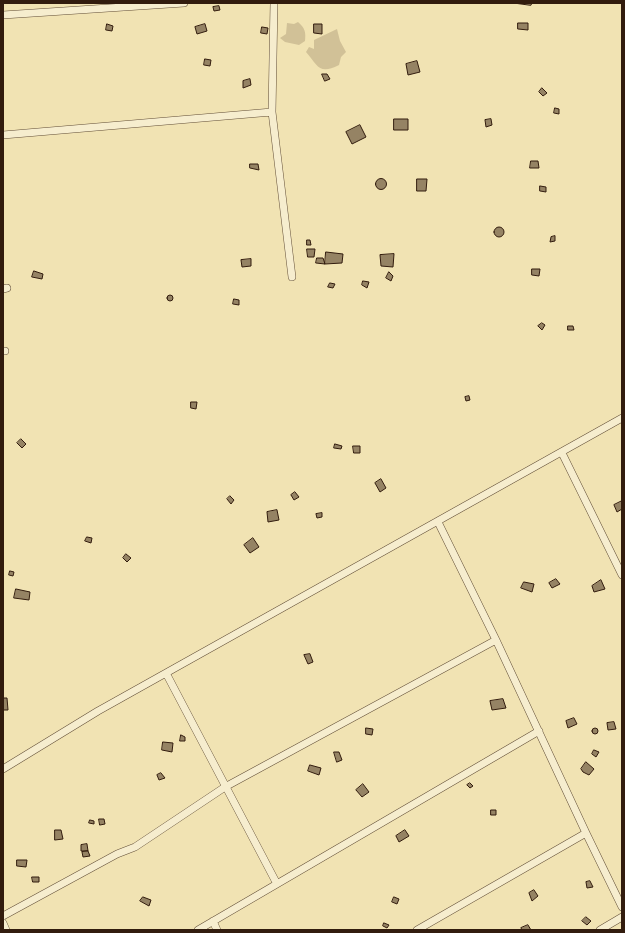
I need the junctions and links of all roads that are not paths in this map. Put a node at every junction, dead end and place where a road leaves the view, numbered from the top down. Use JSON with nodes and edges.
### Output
{"nodes":[{"id":1,"x":184,"y":3,"type":"edge"},
{"id":2,"x":274,"y":3,"type":"edge"},
{"id":3,"x":3,"y":15,"type":"edge"},
{"id":4,"x":272,"y":112,"type":"junction"},
{"id":5,"x":3,"y":135,"type":"edge"},
{"id":6,"x":292,"y":277,"type":"dead end"},
{"id":7,"x":622,"y":418,"type":"edge"},
{"id":8,"x":562,"y":453,"type":"junction"},
{"id":9,"x":438,"y":522,"type":"junction"},
{"id":10,"x":620,"y":564,"type":"edge"},
{"id":11,"x":622,"y":575,"type":"edge"},
{"id":12,"x":496,"y":640,"type":"junction"},
{"id":13,"x":166,"y":673,"type":"junction"},
{"id":14,"x":539,"y":730,"type":"junction"},
{"id":15,"x":3,"y":769,"type":"edge"},
{"id":16,"x":225,"y":787,"type":"junction"},
{"id":17,"x":586,"y":833,"type":"junction"},
{"id":18,"x":277,"y":884,"type":"junction"},
{"id":19,"x":622,"y":907,"type":"edge"},
{"id":20,"x":3,"y":916,"type":"edge"},
{"id":21,"x":622,"y":917,"type":"edge"},
{"id":22,"x":213,"y":921,"type":"junction"},
{"id":23,"x":3,"y":923,"type":"edge"},
{"id":24,"x":6,"y":930,"type":"edge"},
{"id":25,"x":198,"y":930,"type":"edge"},
{"id":26,"x":217,"y":930,"type":"edge"},
{"id":27,"x":417,"y":930,"type":"edge"},
{"id":28,"x":600,"y":930,"type":"edge"}],
"edges":[{"from":1,"to":3,"type":"street"},
{"from":2,"to":4,"type":"street"},
{"from":4,"to":5,"type":"street"},
{"from":4,"to":6,"type":"street"},
{"from":7,"to":8,"type":"street"},
{"from":8,"to":9,"type":"street"},
{"from":8,"to":10,"type":"street"},
{"from":9,"to":12,"type":"street"},
{"from":9,"to":13,"type":"street"},
{"from":10,"to":11,"type":"street"},
{"from":12,"to":14,"type":"street"},
{"from":12,"to":16,"type":"street"},
{"from":13,"to":15,"type":"street"},
{"from":13,"to":16,"type":"street"},
{"from":14,"to":17,"type":"street"},
{"from":14,"to":18,"type":"street"},
{"from":16,"to":18,"type":"street"},
{"from":16,"to":20,"type":"street"},
{"from":17,"to":19,"type":"street"},
{"from":17,"to":27,"type":"street"},
{"from":18,"to":22,"type":"street"},
{"from":21,"to":28,"type":"street"},
{"from":22,"to":25,"type":"street"},
{"from":22,"to":26,"type":"street"},
{"from":23,"to":24,"type":"street"}]}
